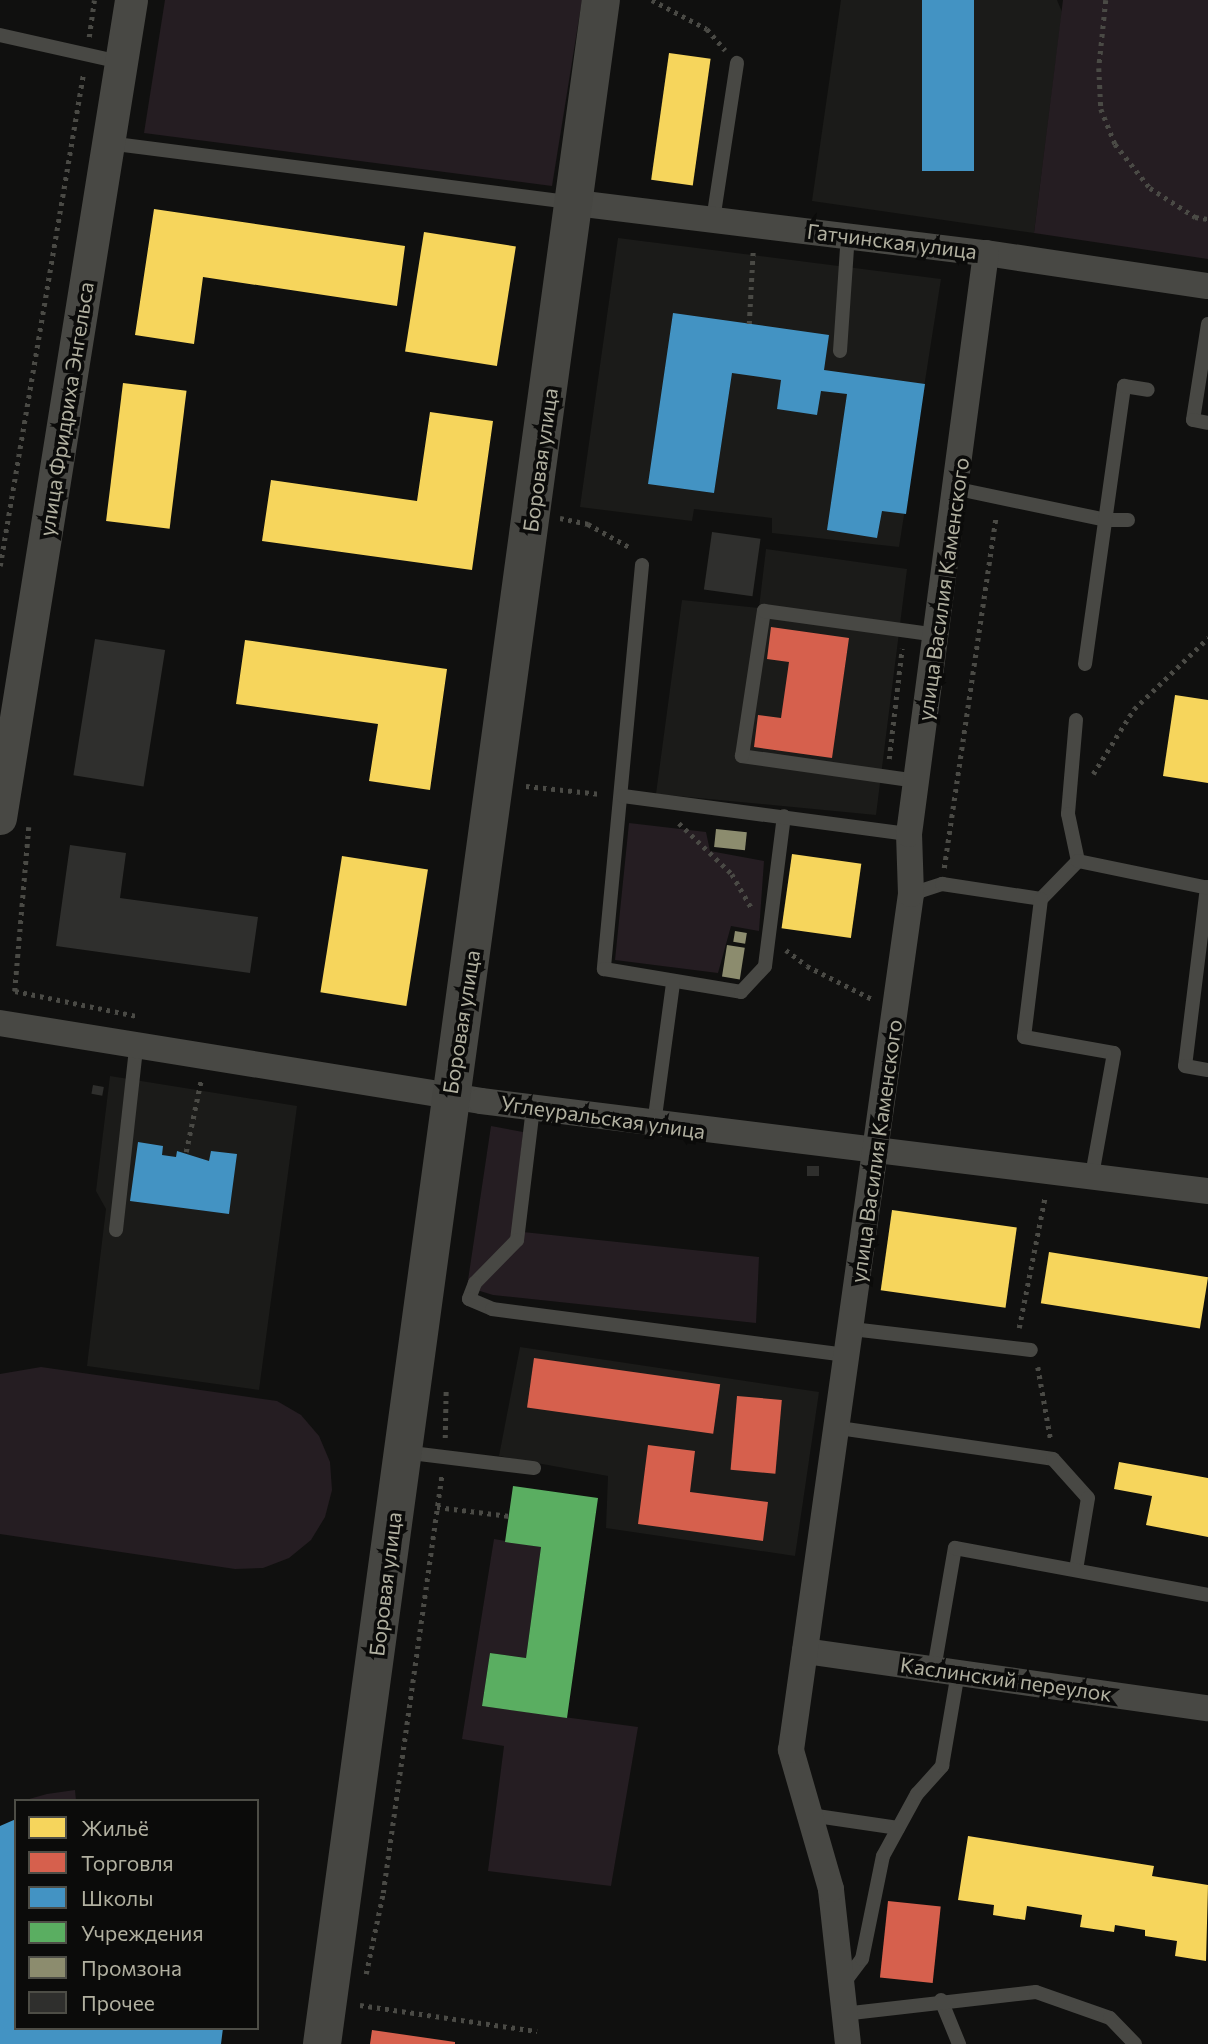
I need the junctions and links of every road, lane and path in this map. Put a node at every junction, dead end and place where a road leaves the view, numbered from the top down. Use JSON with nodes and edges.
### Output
{"nodes":[{"id":1,"x":94,"y":0,"type":"edge"},
{"id":2,"x":131,"y":0,"type":"edge"},
{"id":3,"x":601,"y":0,"type":"edge"},
{"id":4,"x":652,"y":0,"type":"edge"},
{"id":5,"x":1106,"y":0,"type":"edge"},
{"id":6,"x":0,"y":35,"type":"edge"},
{"id":7,"x":86,"y":55,"type":"junction"},
{"id":8,"x":120,"y":62,"type":"junction"},
{"id":9,"x":737,"y":64,"type":"joint"},
{"id":10,"x":108,"y":143,"type":"junction"},
{"id":11,"x":576,"y":203,"type":"junction"},
{"id":12,"x":1208,"y":219,"type":"edge"},
{"id":13,"x":713,"y":220,"type":"junction"},
{"id":14,"x":848,"y":235,"type":"junction"},
{"id":15,"x":754,"y":239,"type":"dead end"},
{"id":16,"x":986,"y":253,"type":"junction"},
{"id":17,"x":1208,"y":286,"type":"edge"},
{"id":18,"x":749,"y":324,"type":"dead end"},
{"id":19,"x":1208,"y":324,"type":"edge"},
{"id":20,"x":840,"y":351,"type":"dead end"},
{"id":21,"x":1148,"y":390,"type":"dead end"},
{"id":22,"x":1208,"y":422,"type":"edge"},
{"id":23,"x":958,"y":489,"type":"junction"},
{"id":24,"x":999,"y":498,"type":"junction"},
{"id":25,"x":559,"y":518,"type":"dead end"},
{"id":26,"x":1106,"y":520,"type":"junction"},
{"id":27,"x":1128,"y":520,"type":"dead end"},
{"id":28,"x":642,"y":565,"type":"joint"},
{"id":29,"x":0,"y":566,"type":"edge"},
{"id":30,"x":904,"y":631,"type":"junction"},
{"id":31,"x":937,"y":635,"type":"junction"},
{"id":32,"x":1208,"y":638,"type":"edge"},
{"id":33,"x":1084,"y":664,"type":"dead end"},
{"id":34,"x":1076,"y":720,"type":"dead end"},
{"id":35,"x":886,"y":777,"type":"junction"},
{"id":36,"x":916,"y":781,"type":"junction"},
{"id":37,"x":523,"y":785,"type":"dead end"},
{"id":38,"x":623,"y":796,"type":"junction"},
{"id":39,"x":1068,"y":814,"type":"junction"},
{"id":40,"x":784,"y":816,"type":"junction"},
{"id":41,"x":0,"y":818,"type":"edge"},
{"id":42,"x":909,"y":834,"type":"junction"},
{"id":43,"x":1078,"y":862,"type":"junction"},
{"id":44,"x":942,"y":884,"type":"junction"},
{"id":45,"x":1208,"y":888,"type":"edge"},
{"id":46,"x":911,"y":894,"type":"junction"},
{"id":47,"x":1041,"y":899,"type":"junction"},
{"id":48,"x":673,"y":983,"type":"junction"},
{"id":49,"x":0,"y":1023,"type":"edge"},
{"id":50,"x":136,"y":1048,"type":"junction"},
{"id":51,"x":1208,"y":1070,"type":"edge"},
{"id":52,"x":202,"y":1076,"type":"dead end"},
{"id":53,"x":450,"y":1096,"type":"junction"},
{"id":54,"x":533,"y":1108,"type":"junction"},
{"id":55,"x":654,"y":1124,"type":"junction"},
{"id":56,"x":186,"y":1152,"type":"dead end"},
{"id":57,"x":875,"y":1153,"type":"junction"},
{"id":58,"x":1049,"y":1169,"type":"junction"},
{"id":59,"x":1092,"y":1175,"type":"junction"},
{"id":60,"x":1208,"y":1191,"type":"edge"},
{"id":61,"x":116,"y":1230,"type":"dead end"},
{"id":62,"x":852,"y":1329,"type":"junction"},
{"id":63,"x":1031,"y":1350,"type":"junction"},
{"id":64,"x":848,"y":1355,"type":"junction"},
{"id":65,"x":839,"y":1428,"type":"junction"},
{"id":66,"x":402,"y":1451,"type":"junction"},
{"id":67,"x":1053,"y":1459,"type":"junction"},
{"id":68,"x":534,"y":1468,"type":"dead end"},
{"id":69,"x":437,"y":1507,"type":"dead end"},
{"id":70,"x":509,"y":1516,"type":"dead end"},
{"id":71,"x":1076,"y":1570,"type":"junction"},
{"id":72,"x":1208,"y":1595,"type":"edge"},
{"id":73,"x":805,"y":1651,"type":"junction"},
{"id":74,"x":946,"y":1671,"type":"junction"},
{"id":75,"x":1208,"y":1708,"type":"edge"},
{"id":76,"x":810,"y":1815,"type":"junction"},
{"id":77,"x":898,"y":1828,"type":"junction"},
{"id":78,"x":840,"y":1988,"type":"junction"},
{"id":79,"x":941,"y":2000,"type":"junction"},
{"id":80,"x":360,"y":2005,"type":"dead end"},
{"id":81,"x":537,"y":2031,"type":"dead end"},
{"id":82,"x":843,"y":2035,"type":"edge"},
{"id":83,"x":322,"y":2044,"type":"edge"},
{"id":84,"x":959,"y":2044,"type":"edge"},
{"id":85,"x":1135,"y":2044,"type":"edge"}],
"edges":[{"from":1,"to":7,"type":"path"},
{"from":2,"to":8,"type":"street","name":"улица Фридриха Энгельса"},
{"from":3,"to":11,"type":"main road","name":"Боровая улица"},
{"from":4,"to":9,"type":"path"},
{"from":5,"to":12,"type":"path"},
{"from":6,"to":7,"type":"lane"},
{"from":7,"to":8,"type":"lane"},
{"from":7,"to":29,"type":"path"},
{"from":8,"to":10,"type":"street","name":"улица Фридриха Энгельса"},
{"from":9,"to":13,"type":"lane"},
{"from":10,"to":11,"type":"lane"},
{"from":10,"to":41,"type":"street","name":"улица Фридриха Энгельса"},
{"from":11,"to":13,"type":"street","name":"Гатчинская улица"},
{"from":11,"to":53,"type":"main road","name":"Боровая улица"},
{"from":13,"to":14,"type":"street","name":"Гатчинская улица"},
{"from":14,"to":16,"type":"street","name":"Гатчинская улица"},
{"from":14,"to":20,"type":"lane"},
{"from":15,"to":18,"type":"path"},
{"from":16,"to":17,"type":"street","name":"Гатчинская улица"},
{"from":16,"to":23,"type":"street","name":"улица Василия Каменского"},
{"from":19,"to":22,"type":"lane"},
{"from":21,"to":26,"type":"lane"},
{"from":23,"to":24,"type":"lane"},
{"from":23,"to":31,"type":"street","name":"улица Василия Каменского"},
{"from":24,"to":26,"type":"lane"},
{"from":24,"to":44,"type":"path"},
{"from":25,"to":28,"type":"path"},
{"from":26,"to":27,"type":"lane"},
{"from":26,"to":33,"type":"lane"},
{"from":28,"to":38,"type":"lane"},
{"from":30,"to":31,"type":"lane"},
{"from":30,"to":35,"type":"path"},
{"from":30,"to":35,"type":"lane"},
{"from":31,"to":36,"type":"street","name":"улица Василия Каменского"},
{"from":32,"to":39,"type":"path"},
{"from":34,"to":39,"type":"lane"},
{"from":35,"to":36,"type":"lane"},
{"from":36,"to":42,"type":"street","name":"улица Василия Каменского"},
{"from":37,"to":38,"type":"path"},
{"from":38,"to":40,"type":"lane"},
{"from":38,"to":48,"type":"lane"},
{"from":39,"to":43,"type":"lane"},
{"from":40,"to":42,"type":"lane"},
{"from":40,"to":48,"type":"lane"},
{"from":42,"to":46,"type":"street","name":"улица Василия Каменского"},
{"from":43,"to":45,"type":"lane"},
{"from":43,"to":47,"type":"lane"},
{"from":44,"to":46,"type":"lane"},
{"from":44,"to":47,"type":"lane"},
{"from":45,"to":51,"type":"lane"},
{"from":46,"to":57,"type":"street","name":"улица Василия Каменского"},
{"from":47,"to":59,"type":"lane"},
{"from":48,"to":55,"type":"lane"},
{"from":49,"to":50,"type":"street","name":"Углеуральская улица"},
{"from":50,"to":53,"type":"street","name":"Углеуральская улица"},
{"from":50,"to":61,"type":"lane"},
{"from":52,"to":56,"type":"path"},
{"from":53,"to":54,"type":"street","name":"Углеуральская улица"},
{"from":53,"to":66,"type":"main road","name":"Боровая улица"},
{"from":54,"to":55,"type":"street","name":"Углеуральская улица"},
{"from":54,"to":64,"type":"lane"},
{"from":55,"to":57,"type":"street","name":"Углеуральская улица"},
{"from":57,"to":58,"type":"street","name":"Углеуральская улица"},
{"from":57,"to":62,"type":"street","name":"улица Василия Каменского"},
{"from":58,"to":59,"type":"street","name":"Углеуральская улица"},
{"from":58,"to":63,"type":"path"},
{"from":59,"to":60,"type":"street","name":"Углеуральская улица"},
{"from":62,"to":63,"type":"lane"},
{"from":62,"to":64,"type":"street","name":"улица Василия Каменского"},
{"from":63,"to":67,"type":"path"},
{"from":64,"to":65,"type":"street","name":"улица Василия Каменского"},
{"from":65,"to":67,"type":"lane"},
{"from":65,"to":73,"type":"street","name":"улица Василия Каменского"},
{"from":66,"to":68,"type":"lane"},
{"from":66,"to":83,"type":"main road","name":"Боровая улица"},
{"from":67,"to":71,"type":"lane"},
{"from":69,"to":70,"type":"path"},
{"from":71,"to":72,"type":"lane"},
{"from":71,"to":74,"type":"lane"},
{"from":73,"to":74,"type":"street","name":"Каслинский переулок"},
{"from":73,"to":76,"type":"street","name":"улица Василия Каменского"},
{"from":74,"to":75,"type":"street","name":"Каслинский переулок"},
{"from":74,"to":77,"type":"lane"},
{"from":76,"to":77,"type":"lane"},
{"from":76,"to":78,"type":"street","name":"улица Василия Каменского"},
{"from":77,"to":78,"type":"lane"},
{"from":78,"to":82,"type":"street","name":"улица Василия Каменского"},
{"from":79,"to":82,"type":"lane"},
{"from":79,"to":84,"type":"lane"},
{"from":79,"to":85,"type":"lane"},
{"from":80,"to":81,"type":"path"}]}
